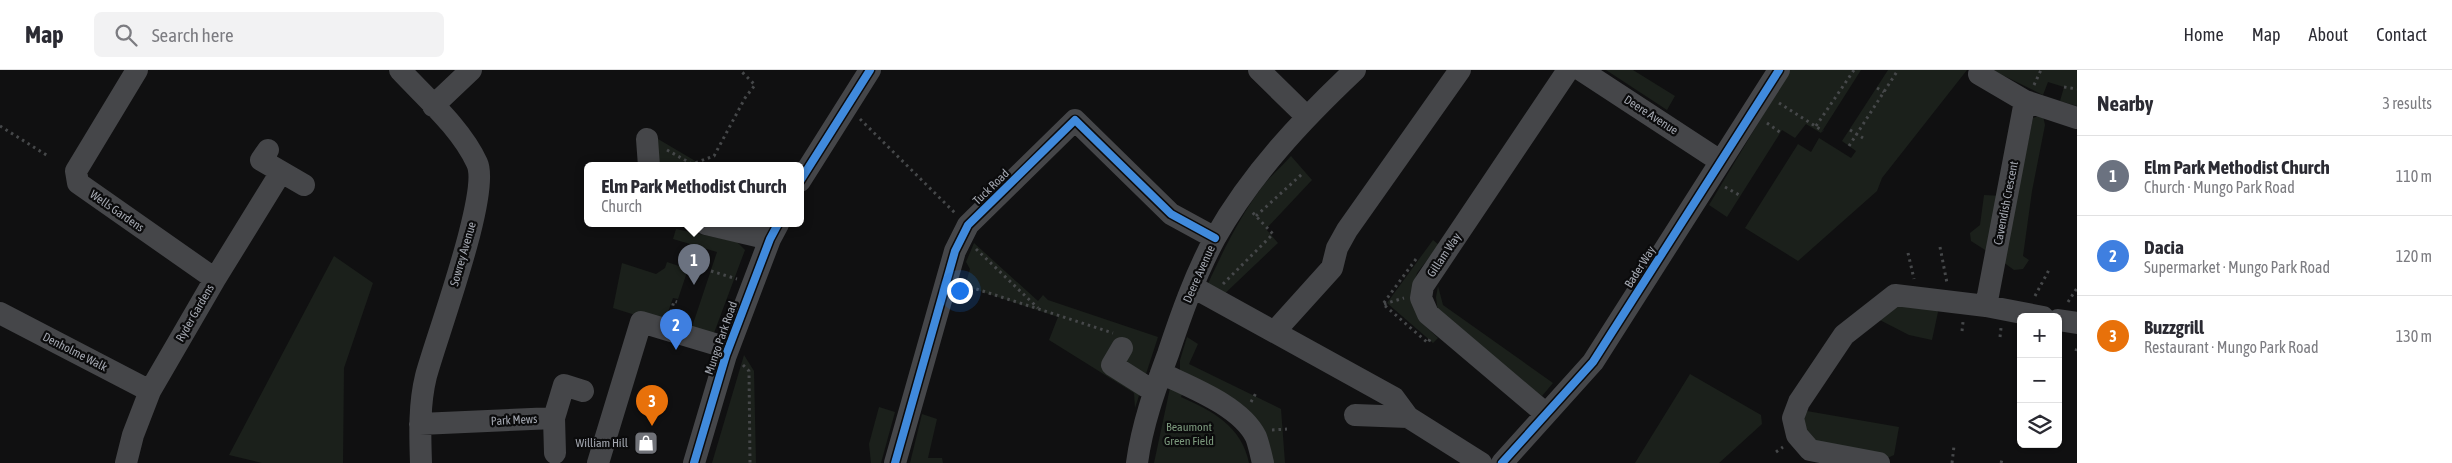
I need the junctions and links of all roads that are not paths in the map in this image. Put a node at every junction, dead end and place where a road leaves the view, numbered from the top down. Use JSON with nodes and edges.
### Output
{"nodes":[{"id":1,"x":137,"y":70,"type":"edge"},
{"id":2,"x":400,"y":70,"type":"edge"},
{"id":3,"x":471,"y":70,"type":"edge"},
{"id":4,"x":870,"y":70,"type":"edge"},
{"id":5,"x":1259,"y":70,"type":"edge"},
{"id":6,"x":1355,"y":70,"type":"edge"},
{"id":7,"x":1460,"y":70,"type":"edge"},
{"id":8,"x":1568,"y":70,"type":"edge"},
{"id":9,"x":1581,"y":70,"type":"edge"},
{"id":10,"x":1779,"y":70,"type":"edge"},
{"id":11,"x":1979,"y":74,"type":"dead end"},
{"id":12,"x":2025,"y":101,"type":"junction"},
{"id":13,"x":433,"y":106,"type":"junction"},
{"id":14,"x":1306,"y":116,"type":"junction"},
{"id":15,"x":2077,"y":118,"type":"edge"},
{"id":16,"x":647,"y":139,"type":"road end"},
{"id":17,"x":268,"y":150,"type":"dead end"},
{"id":18,"x":1720,"y":161,"type":"junction"},
{"id":19,"x":649,"y":162,"type":"edge"},
{"id":20,"x":282,"y":172,"type":"junction"},
{"id":21,"x":804,"y":174,"type":"edge"},
{"id":22,"x":304,"y":185,"type":"dead end"},
{"id":23,"x":732,"y":227,"type":"edge"},
{"id":24,"x":774,"y":232,"type":"edge"},
{"id":25,"x":1215,"y":238,"type":"junction"},
{"id":26,"x":215,"y":279,"type":"junction"},
{"id":27,"x":1202,"y":292,"type":"junction"},
{"id":28,"x":1986,"y":306,"type":"junction"},
{"id":29,"x":0,"y":313,"type":"edge"},
{"id":30,"x":2023,"y":313,"type":"edge"},
{"id":31,"x":2062,"y":321,"type":"edge"},
{"id":32,"x":2077,"y":323,"type":"edge"},
{"id":33,"x":1275,"y":332,"type":"junction"},
{"id":34,"x":1122,"y":342,"type":"road end"},
{"id":35,"x":728,"y":348,"type":"junction"},
{"id":36,"x":1157,"y":382,"type":"junction"},
{"id":37,"x":150,"y":391,"type":"junction"},
{"id":38,"x":583,"y":391,"type":"dead end"},
{"id":39,"x":1546,"y":414,"type":"junction"},
{"id":40,"x":1355,"y":415,"type":"dead end"},
{"id":41,"x":1408,"y":417,"type":"junction"},
{"id":42,"x":554,"y":418,"type":"junction"},
{"id":43,"x":420,"y":424,"type":"junction"},
{"id":44,"x":555,"y":453,"type":"dead end"},
{"id":45,"x":126,"y":463,"type":"edge"},
{"id":46,"x":421,"y":463,"type":"edge"},
{"id":47,"x":598,"y":463,"type":"edge"},
{"id":48,"x":694,"y":463,"type":"edge"},
{"id":49,"x":894,"y":463,"type":"edge"},
{"id":50,"x":1137,"y":463,"type":"edge"},
{"id":51,"x":1263,"y":463,"type":"edge"},
{"id":52,"x":1481,"y":463,"type":"edge"},
{"id":53,"x":1502,"y":463,"type":"edge"},
{"id":54,"x":1879,"y":463,"type":"edge"}],
"edges":[{"from":1,"to":26,"type":"street","name":"Wells Gardens"},
{"from":2,"to":13,"type":"street","name":"Sowrey Avenue"},
{"from":3,"to":13,"type":"street"},
{"from":4,"to":21,"type":"street"},
{"from":5,"to":14,"type":"street"},
{"from":6,"to":14,"type":"street","name":"Deere Avenue"},
{"from":7,"to":33,"type":"street"},
{"from":8,"to":39,"type":"street","name":"Gillam Way"},
{"from":9,"to":18,"type":"street","name":"Deere Avenue"},
{"from":10,"to":18,"type":"street","name":"Bader Way"},
{"from":11,"to":12,"type":"street"},
{"from":12,"to":15,"type":"street"},
{"from":12,"to":28,"type":"street","name":"Cavendish Crescent"},
{"from":13,"to":43,"type":"street","name":"Sowrey Avenue"},
{"from":14,"to":25,"type":"street","name":"Deere Avenue"},
{"from":16,"to":19,"type":"street"},
{"from":17,"to":20,"type":"street"},
{"from":18,"to":39,"type":"street","name":"Bader Way"},
{"from":20,"to":22,"type":"street"},
{"from":20,"to":26,"type":"street","name":"Ryder Gardens"},
{"from":23,"to":24,"type":"street"},
{"from":24,"to":35,"type":"street","name":"Mungo Park Road"},
{"from":25,"to":27,"type":"street","name":"Deere Avenue"},
{"from":25,"to":49,"type":"street","name":"Tuck Road"},
{"from":26,"to":37,"type":"street","name":"Ryder Gardens"},
{"from":27,"to":33,"type":"street"},
{"from":27,"to":36,"type":"street","name":"Deere Avenue"},
{"from":28,"to":30,"type":"street"},
{"from":28,"to":54,"type":"street"},
{"from":29,"to":37,"type":"street","name":"Denholme Walk"},
{"from":31,"to":32,"type":"street"},
{"from":33,"to":41,"type":"street"},
{"from":34,"to":36,"type":"street"},
{"from":35,"to":47,"type":"street"},
{"from":35,"to":48,"type":"street","name":"Mungo Park Road"},
{"from":36,"to":50,"type":"street","name":"Deere Avenue"},
{"from":36,"to":51,"type":"street"},
{"from":37,"to":45,"type":"street","name":"Ryder Gardens"},
{"from":38,"to":42,"type":"street","name":"Park Mews"},
{"from":39,"to":53,"type":"street","name":"Bader Way"},
{"from":40,"to":41,"type":"street"},
{"from":41,"to":52,"type":"street"},
{"from":42,"to":43,"type":"street","name":"Park Mews"},
{"from":42,"to":44,"type":"street"},
{"from":43,"to":46,"type":"street","name":"Sowrey Avenue"}]}
